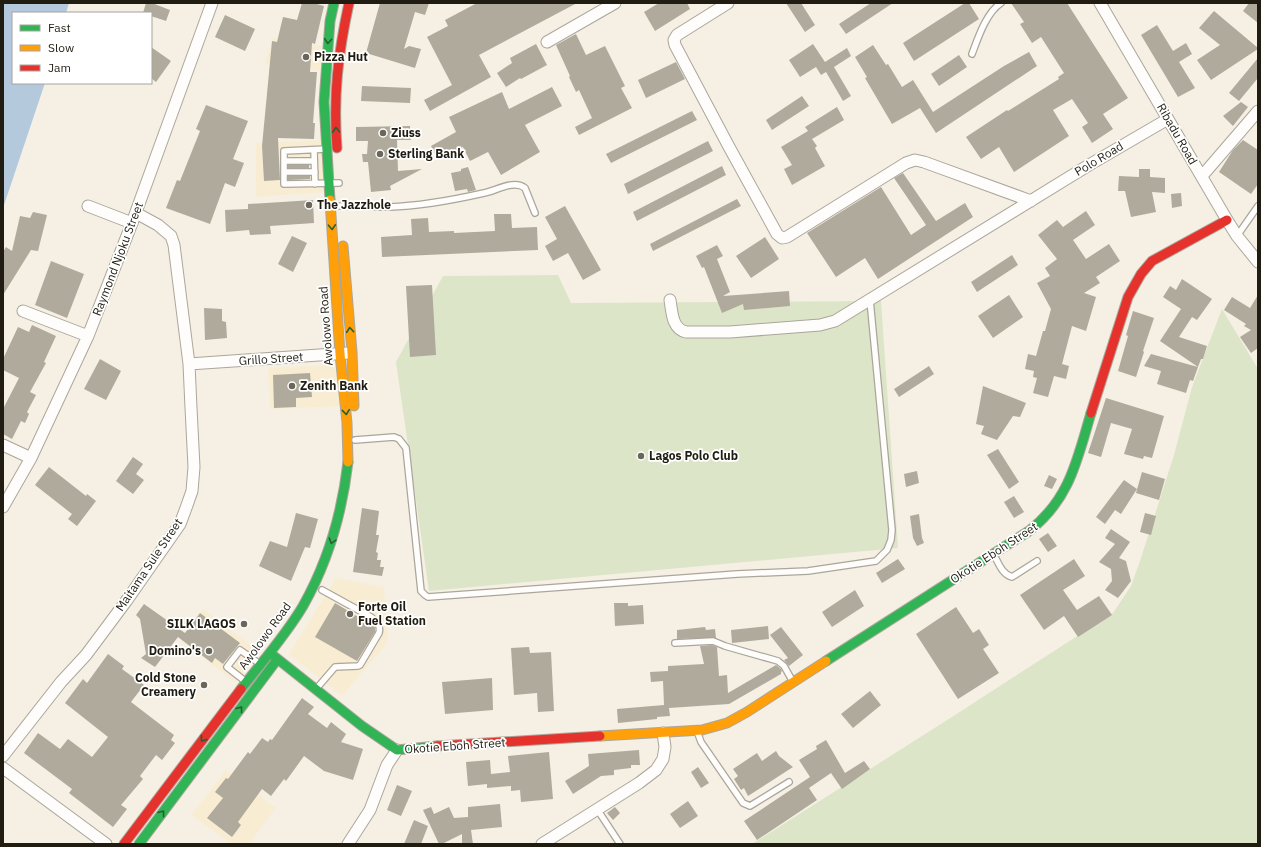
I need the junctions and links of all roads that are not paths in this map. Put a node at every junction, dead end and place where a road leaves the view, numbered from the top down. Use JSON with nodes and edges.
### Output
{"nodes":[{"id":1,"x":212,"y":3,"type":"edge"},
{"id":2,"x":334,"y":3,"type":"edge"},
{"id":3,"x":349,"y":3,"type":"edge"},
{"id":4,"x":614,"y":3,"type":"edge"},
{"id":5,"x":728,"y":3,"type":"edge"},
{"id":6,"x":1001,"y":3,"type":"edge"},
{"id":7,"x":1100,"y":3,"type":"edge"},
{"id":8,"x":547,"y":42,"type":"dead end"},
{"id":9,"x":972,"y":54,"type":"dead end"},
{"id":10,"x":1258,"y":111,"type":"edge"},
{"id":11,"x":1168,"y":119,"type":"junction"},
{"id":12,"x":327,"y":149,"type":"junction"},
{"id":13,"x":314,"y":150,"type":"junction"},
{"id":14,"x":337,"y":152,"type":"joint"},
{"id":15,"x":284,"y":161,"type":"junction"},
{"id":16,"x":314,"y":161,"type":"junction"},
{"id":17,"x":284,"y":172,"type":"junction"},
{"id":18,"x":315,"y":172,"type":"junction"},
{"id":19,"x":1202,"y":176,"type":"junction"},
{"id":20,"x":315,"y":184,"type":"junction"},
{"id":21,"x":338,"y":193,"type":"junction"},
{"id":22,"x":1031,"y":201,"type":"junction"},
{"id":23,"x":88,"y":206,"type":"dead end"},
{"id":24,"x":1258,"y":206,"type":"edge"},
{"id":25,"x":536,"y":213,"type":"dead end"},
{"id":26,"x":134,"y":218,"type":"junction"},
{"id":27,"x":1227,"y":220,"type":"junction"},
{"id":28,"x":1237,"y":236,"type":"junction"},
{"id":29,"x":342,"y":237,"type":"dead end"},
{"id":30,"x":1258,"y":262,"type":"edge"},
{"id":31,"x":670,"y":300,"type":"dead end"},
{"id":32,"x":870,"y":300,"type":"junction"},
{"id":33,"x":23,"y":311,"type":"dead end"},
{"id":34,"x":88,"y":336,"type":"junction"},
{"id":35,"x":352,"y":352,"type":"junction"},
{"id":36,"x":340,"y":354,"type":"junction"},
{"id":37,"x":189,"y":364,"type":"junction"},
{"id":38,"x":356,"y":440,"type":"junction"},
{"id":39,"x":3,"y":445,"type":"edge"},
{"id":40,"x":31,"y":458,"type":"junction"},
{"id":41,"x":3,"y":507,"type":"edge"},
{"id":42,"x":343,"y":536,"type":"dead end"},
{"id":43,"x":994,"y":554,"type":"junction"},
{"id":44,"x":1037,"y":561,"type":"dead end"},
{"id":45,"x":322,"y":590,"type":"dead end"},
{"id":46,"x":311,"y":610,"type":"dead end"},
{"id":47,"x":298,"y":630,"type":"dead end"},
{"id":48,"x":675,"y":643,"type":"dead end"},
{"id":49,"x":270,"y":653,"type":"junction"},
{"id":50,"x":279,"y":656,"type":"junction"},
{"id":51,"x":260,"y":665,"type":"junction"},
{"id":52,"x":247,"y":682,"type":"junction"},
{"id":53,"x":793,"y":682,"type":"junction"},
{"id":54,"x":316,"y":690,"type":"junction"},
{"id":55,"x":697,"y":730,"type":"junction"},
{"id":56,"x":663,"y":733,"type":"junction"},
{"id":57,"x":396,"y":750,"type":"junction"},
{"id":58,"x":3,"y":756,"type":"edge"},
{"id":59,"x":3,"y":768,"type":"edge"},
{"id":60,"x":789,"y":782,"type":"dead end"},
{"id":61,"x":597,"y":808,"type":"junction"},
{"id":62,"x":106,"y":844,"type":"edge"},
{"id":63,"x":124,"y":844,"type":"edge"},
{"id":64,"x":139,"y":844,"type":"edge"},
{"id":65,"x":348,"y":844,"type":"edge"},
{"id":66,"x":542,"y":844,"type":"edge"},
{"id":67,"x":620,"y":844,"type":"edge"}],
"edges":[{"from":1,"to":26,"type":"street","name":"Raymond Njoku Street"},
{"from":2,"to":12,"type":"main road","name":"Awolowo Road","one_way":true},
{"from":14,"to":3,"type":"main road","one_way":true},
{"from":4,"to":8,"type":"street"},
{"from":5,"to":22,"type":"street"},
{"from":6,"to":9,"type":"lane"},
{"from":7,"to":11,"type":"street","name":"Ribadu Road"},
{"from":10,"to":19,"type":"street"},
{"from":11,"to":19,"type":"street","name":"Ribadu Road"},
{"from":11,"to":22,"type":"street","name":"Polo Road"},
{"from":12,"to":13,"type":"lane"},
{"from":12,"to":14,"type":"lane"},
{"from":12,"to":21,"type":"main road","name":"Awolowo Road"},
{"from":13,"to":15,"type":"lane"},
{"from":13,"to":16,"type":"lane"},
{"from":15,"to":16,"type":"lane"},
{"from":15,"to":17,"type":"lane"},
{"from":16,"to":18,"type":"lane"},
{"from":17,"to":18,"type":"lane"},
{"from":17,"to":20,"type":"lane"},
{"from":18,"to":20,"type":"lane"},
{"from":19,"to":27,"type":"street","name":"Ribadu Road"},
{"from":20,"to":21,"type":"lane"},
{"from":21,"to":25,"type":"lane"},
{"from":21,"to":36,"type":"main road","name":"Awolowo Road","one_way":true},
{"from":22,"to":32,"type":"street","name":"Polo Road"},
{"from":23,"to":26,"type":"street","name":"Maitama Sule Street"},
{"from":24,"to":28,"type":"lane"},
{"from":26,"to":34,"type":"street","name":"Raymond Njoku Street"},
{"from":26,"to":37,"type":"street","name":"Maitama Sule Street"},
{"from":27,"to":28,"type":"street","name":"Ribadu Road"},
{"from":27,"to":43,"type":"main road","name":"Okotie Eboh Street"},
{"from":28,"to":30,"type":"street","name":"Ribadu Road"},
{"from":35,"to":29,"type":"main road","name":"Awolowo Road","one_way":true},
{"from":31,"to":32,"type":"street","name":"Polo Road"},
{"from":32,"to":38,"type":"lane"},
{"from":33,"to":34,"type":"street"},
{"from":34,"to":40,"type":"street","name":"Raymond Njoku Street"},
{"from":35,"to":36,"type":"street","name":"Grillo Street"},
{"from":35,"to":38,"type":"main road","name":"Awolowo Road"},
{"from":36,"to":37,"type":"street","name":"Grillo Street"},
{"from":36,"to":49,"type":"main road","name":"Awolowo Road","one_way":true},
{"from":37,"to":58,"type":"street","name":"Maitama Sule Street"},
{"from":38,"to":42,"type":"main road","name":"Awolowo Road"},
{"from":39,"to":40,"type":"street"},
{"from":40,"to":41,"type":"street","name":"Raymond Njoku Street"},
{"from":43,"to":44,"type":"lane"},
{"from":43,"to":53,"type":"main road","name":"Okotie Eboh Street"},
{"from":45,"to":54,"type":"lane"},
{"from":46,"to":47,"type":"main road","name":"Awolowo Road"},
{"from":48,"to":53,"type":"lane"},
{"from":49,"to":50,"type":"main road","name":"Okotie Eboh Street"},
{"from":49,"to":51,"type":"main road","name":"Awolowo Road"},
{"from":50,"to":54,"type":"main road","name":"Okotie Eboh Street"},
{"from":64,"to":50,"type":"main road","name":"Awolowo Road","one_way":true},
{"from":51,"to":52,"type":"main road","name":"Awolowo Road"},
{"from":51,"to":52,"type":"lane"},
{"from":52,"to":63,"type":"main road","name":"Awolowo Road","one_way":true},
{"from":53,"to":55,"type":"main road","name":"Okotie Eboh Street"},
{"from":54,"to":57,"type":"main road","name":"Okotie Eboh Street"},
{"from":55,"to":56,"type":"main road","name":"Okotie Eboh Street"},
{"from":55,"to":60,"type":"lane"},
{"from":56,"to":57,"type":"main road","name":"Okotie Eboh Street"},
{"from":56,"to":61,"type":"street"},
{"from":57,"to":65,"type":"street"},
{"from":59,"to":62,"type":"street"},
{"from":61,"to":66,"type":"street"},
{"from":61,"to":67,"type":"lane"}]}
